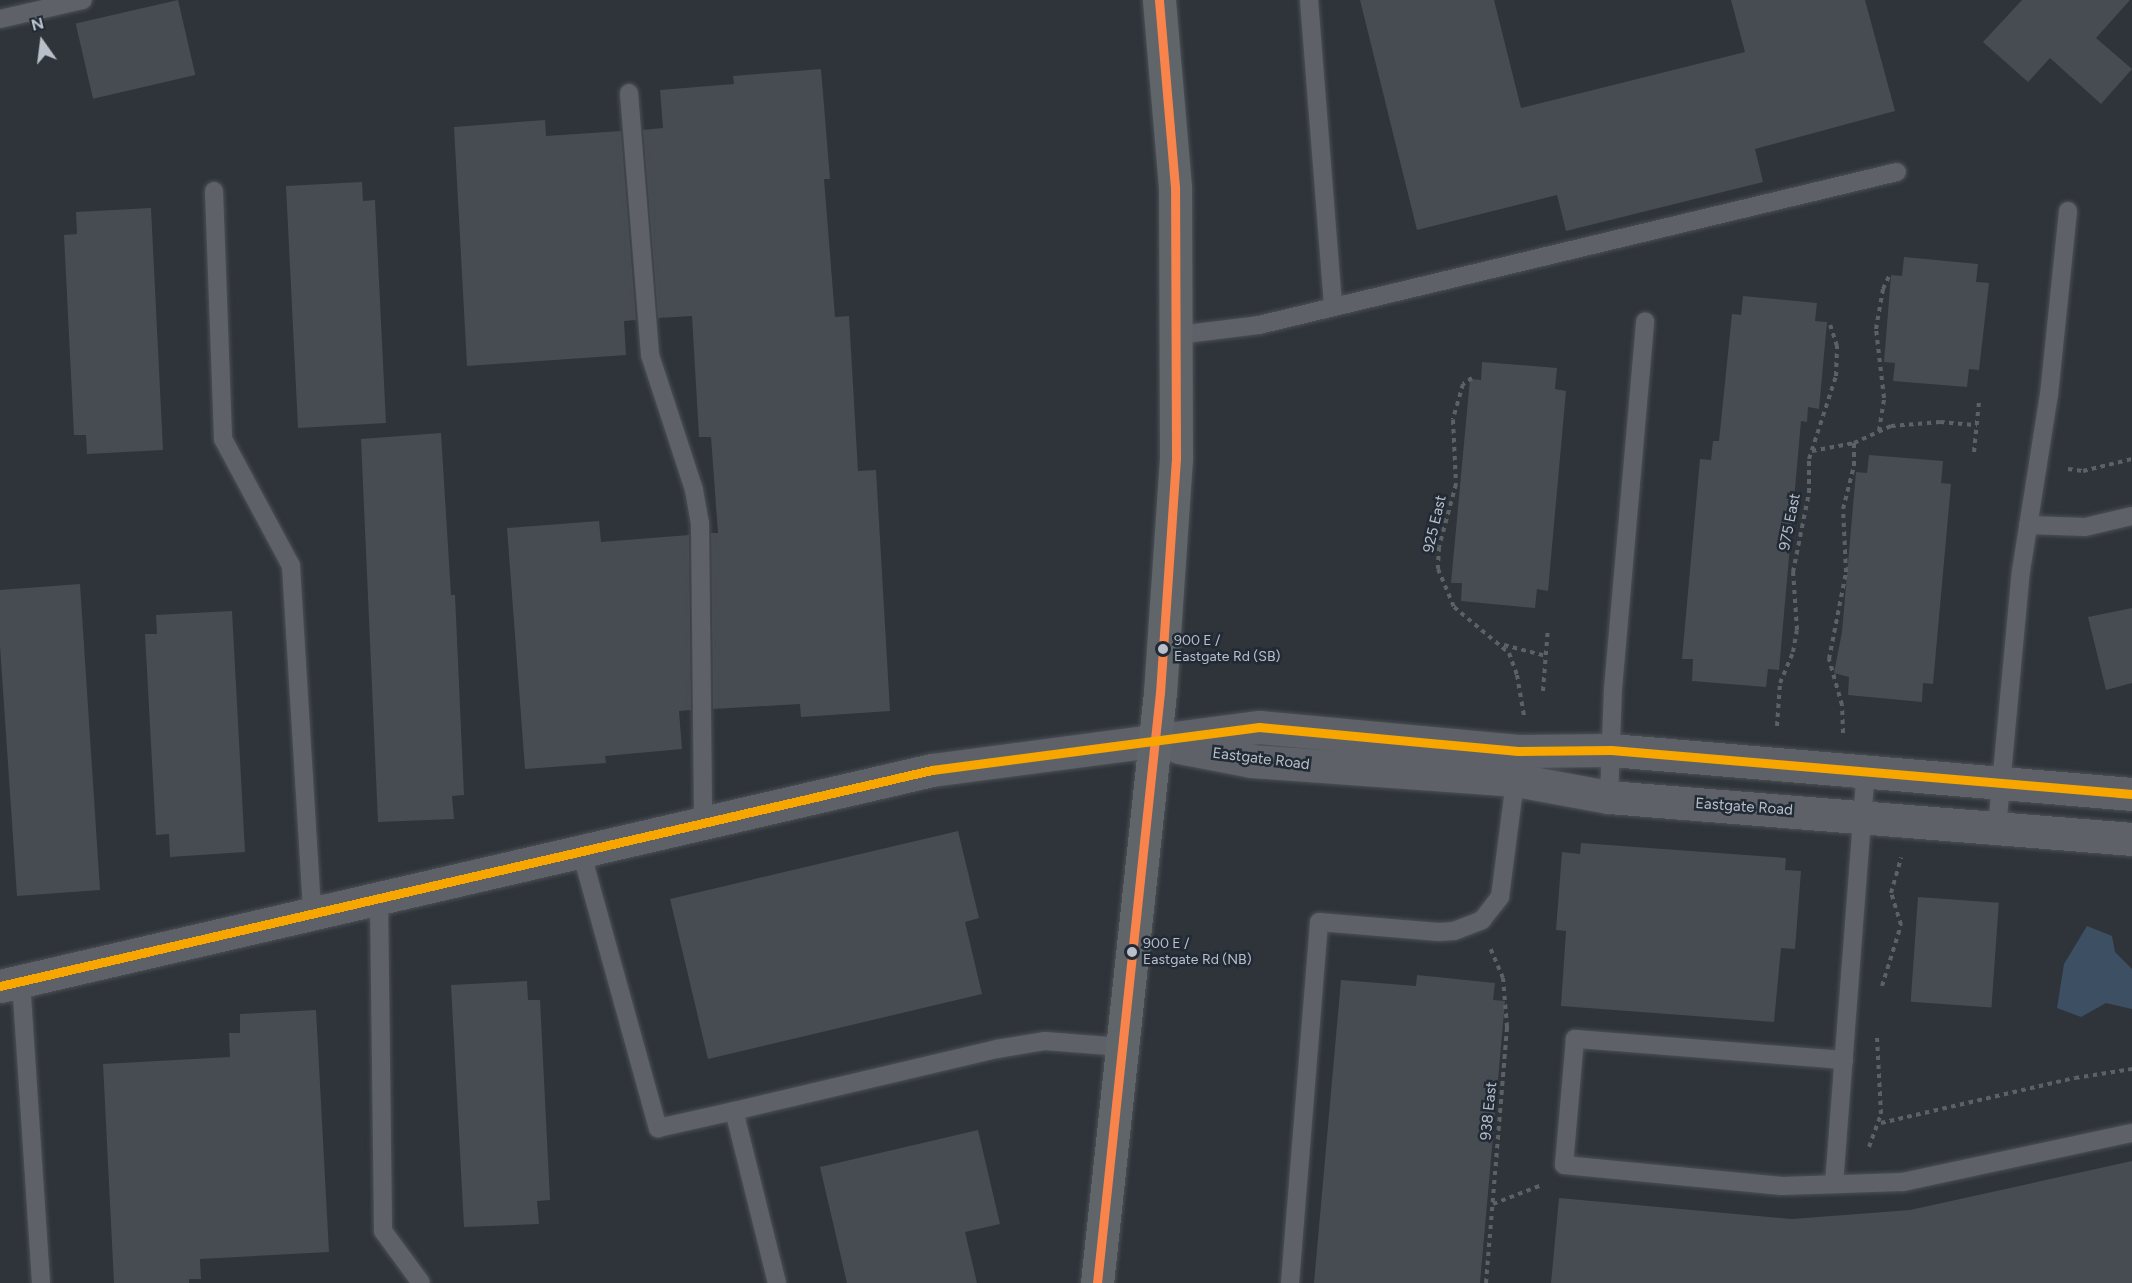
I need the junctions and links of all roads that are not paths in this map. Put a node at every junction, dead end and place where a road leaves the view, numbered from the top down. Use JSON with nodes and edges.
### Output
{"nodes":[{"id":1,"x":83,"y":0,"type":"edge"},
{"id":2,"x":1159,"y":0,"type":"edge"},
{"id":3,"x":1308,"y":0,"type":"edge"},
{"id":4,"x":0,"y":19,"type":"edge"},
{"id":5,"x":629,"y":93,"type":"dead end"},
{"id":6,"x":1897,"y":172,"type":"dead end"},
{"id":7,"x":213,"y":191,"type":"dead end"},
{"id":8,"x":2068,"y":211,"type":"dead end"},
{"id":9,"x":1333,"y":307,"type":"junction"},
{"id":10,"x":1645,"y":321,"type":"dead end"},
{"id":11,"x":1178,"y":335,"type":"junction"},
{"id":12,"x":2132,"y":516,"type":"edge"},
{"id":13,"x":2028,"y":525,"type":"junction"},
{"id":14,"x":1154,"y":743,"type":"junction"},
{"id":15,"x":1611,"y":750,"type":"junction"},
{"id":16,"x":1519,"y":751,"type":"junction"},
{"id":17,"x":1866,"y":772,"type":"junction"},
{"id":18,"x":2001,"y":783,"type":"junction"},
{"id":19,"x":2132,"y":794,"type":"edge"},
{"id":20,"x":1610,"y":797,"type":"junction"},
{"id":21,"x":1863,"y":816,"type":"junction"},
{"id":22,"x":703,"y":823,"type":"junction"},
{"id":23,"x":1997,"y":828,"type":"junction"},
{"id":24,"x":2132,"y":839,"type":"edge"},
{"id":25,"x":581,"y":851,"type":"junction"},
{"id":26,"x":379,"y":898,"type":"junction"},
{"id":27,"x":312,"y":914,"type":"junction"},
{"id":28,"x":11,"y":983,"type":"edge"},
{"id":29,"x":1122,"y":1047,"type":"junction"},
{"id":30,"x":1844,"y":1060,"type":"junction"},
{"id":31,"x":734,"y":1111,"type":"junction"},
{"id":32,"x":2132,"y":1133,"type":"edge"},
{"id":33,"x":1834,"y":1184,"type":"junction"},
{"id":34,"x":41,"y":1283,"type":"edge"},
{"id":35,"x":421,"y":1283,"type":"edge"},
{"id":36,"x":777,"y":1283,"type":"edge"},
{"id":37,"x":1096,"y":1283,"type":"edge"},
{"id":38,"x":1290,"y":1283,"type":"edge"}],
"edges":[{"from":1,"to":4,"type":"lane"},
{"from":2,"to":11,"type":"main road"},
{"from":3,"to":9,"type":"lane"},
{"from":5,"to":22,"type":"lane"},
{"from":6,"to":9,"type":"lane"},
{"from":7,"to":27,"type":"lane"},
{"from":8,"to":13,"type":"lane"},
{"from":9,"to":11,"type":"lane"},
{"from":10,"to":15,"type":"lane"},
{"from":11,"to":14,"type":"main road"},
{"from":12,"to":13,"type":"lane"},
{"from":13,"to":18,"type":"lane"},
{"from":14,"to":16,"type":"street","name":"Eastgate Road"},
{"from":14,"to":22,"type":"street","name":"Eastgate Road"},
{"from":14,"to":29,"type":"main road"},
{"from":15,"to":16,"type":"street","name":"Eastgate Road"},
{"from":15,"to":17,"type":"street","name":"Eastgate Road"},
{"from":15,"to":20,"type":"lane"},
{"from":16,"to":20,"type":"street","name":"Eastgate Road"},
{"from":16,"to":38,"type":"lane"},
{"from":17,"to":18,"type":"street","name":"Eastgate Road"},
{"from":17,"to":21,"type":"lane"},
{"from":18,"to":19,"type":"street","name":"Eastgate Road"},
{"from":18,"to":23,"type":"lane"},
{"from":20,"to":21,"type":"street","name":"Eastgate Road"},
{"from":21,"to":23,"type":"street","name":"Eastgate Road"},
{"from":21,"to":30,"type":"lane"},
{"from":22,"to":25,"type":"street","name":"Eastgate Road"},
{"from":23,"to":24,"type":"street","name":"Eastgate Road"},
{"from":25,"to":26,"type":"street","name":"Eastgate Road"},
{"from":25,"to":31,"type":"lane"},
{"from":26,"to":27,"type":"street","name":"Eastgate Road"},
{"from":26,"to":35,"type":"lane"},
{"from":27,"to":28,"type":"street","name":"Eastgate Road"},
{"from":28,"to":34,"type":"lane"},
{"from":29,"to":31,"type":"lane"},
{"from":29,"to":37,"type":"main road"},
{"from":30,"to":33,"type":"lane"},
{"from":30,"to":33,"type":"lane"},
{"from":31,"to":36,"type":"lane"},
{"from":32,"to":33,"type":"lane"}]}
